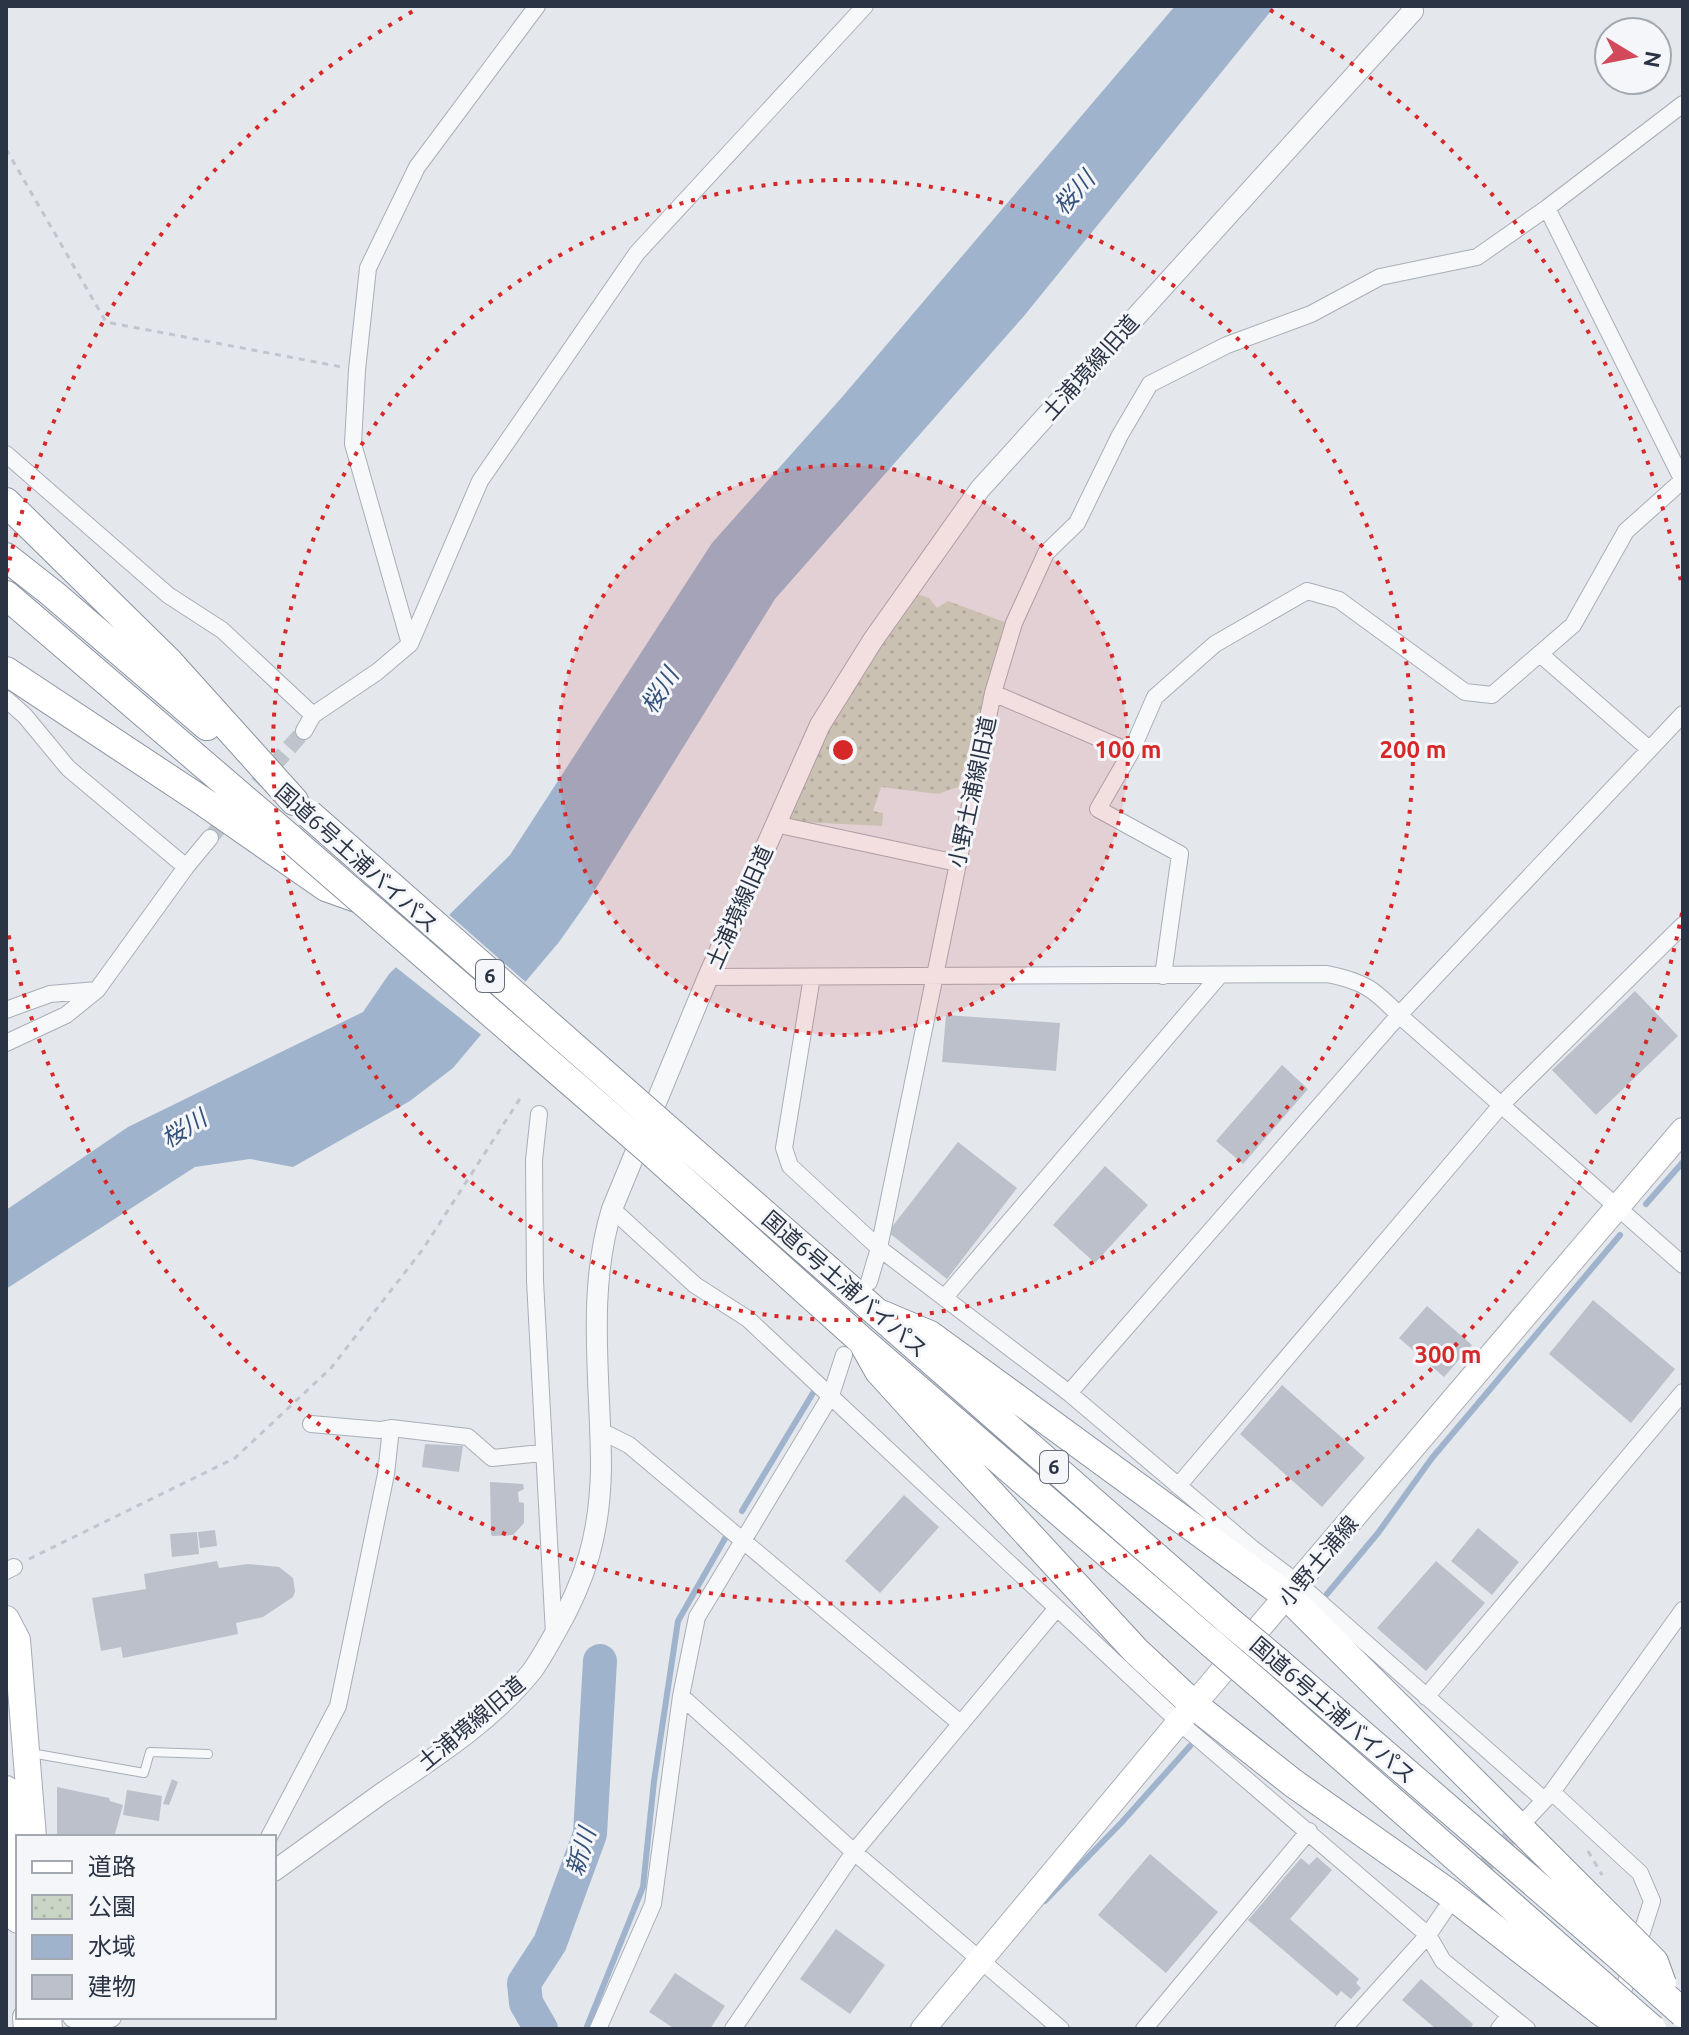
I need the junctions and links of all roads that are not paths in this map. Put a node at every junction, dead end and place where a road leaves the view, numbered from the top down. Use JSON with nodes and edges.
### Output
{"nodes":[{"id":1,"x":537,"y":6,"type":"edge"},
{"id":2,"x":865,"y":6,"type":"edge"},
{"id":3,"x":1414,"y":8,"type":"edge"},
{"id":4,"x":1683,"y":104,"type":"edge"},
{"id":5,"x":1547,"y":208,"type":"junction"},
{"id":6,"x":6,"y":454,"type":"edge"},
{"id":7,"x":1683,"y":480,"type":"edge"},
{"id":8,"x":6,"y":502,"type":"edge"},
{"id":9,"x":6,"y":557,"type":"edge"},
{"id":10,"x":6,"y":595,"type":"edge"},
{"id":11,"x":410,"y":644,"type":"junction"},
{"id":12,"x":1540,"y":654,"type":"junction"},
{"id":13,"x":6,"y":671,"type":"edge"},
{"id":14,"x":993,"y":693,"type":"junction"},
{"id":15,"x":6,"y":699,"type":"edge"},
{"id":16,"x":1683,"y":714,"type":"edge"},
{"id":17,"x":313,"y":715,"type":"junction"},
{"id":18,"x":304,"y":731,"type":"tunnel mouth"},
{"id":19,"x":1649,"y":749,"type":"junction"},
{"id":20,"x":1131,"y":752,"type":"junction"},
{"id":21,"x":301,"y":807,"type":"junction"},
{"id":22,"x":775,"y":824,"type":"junction"},
{"id":23,"x":210,"y":838,"type":"tunnel mouth"},
{"id":24,"x":285,"y":847,"type":"junction"},
{"id":25,"x":957,"y":863,"type":"junction"},
{"id":26,"x":186,"y":867,"type":"junction"},
{"id":27,"x":1683,"y":925,"type":"edge"},
{"id":28,"x":1220,"y":975,"type":"junction"},
{"id":29,"x":1163,"y":976,"type":"junction"},
{"id":30,"x":708,"y":977,"type":"junction"},
{"id":31,"x":812,"y":977,"type":"junction"},
{"id":32,"x":934,"y":977,"type":"junction"},
{"id":33,"x":97,"y":990,"type":"junction"},
{"id":34,"x":6,"y":1010,"type":"edge"},
{"id":35,"x":1399,"y":1015,"type":"junction"},
{"id":36,"x":6,"y":1043,"type":"edge"},
{"id":37,"x":1502,"y":1104,"type":"junction"},
{"id":38,"x":539,"y":1114,"type":"dead end"},
{"id":39,"x":1683,"y":1130,"type":"edge"},
{"id":40,"x":664,"y":1145,"type":"junction"},
{"id":41,"x":1618,"y":1207,"type":"junction"},
{"id":42,"x":612,"y":1209,"type":"junction"},
{"id":43,"x":879,"y":1248,"type":"junction"},
{"id":44,"x":1683,"y":1265,"type":"edge"},
{"id":45,"x":869,"y":1282,"type":"dead end"},
{"id":46,"x":945,"y":1297,"type":"junction"},
{"id":47,"x":878,"y":1313,"type":"junction"},
{"id":48,"x":853,"y":1348,"type":"junction"},
{"id":49,"x":1683,"y":1392,"type":"edge"},
{"id":50,"x":1069,"y":1393,"type":"junction"},
{"id":51,"x":831,"y":1395,"type":"junction"},
{"id":52,"x":311,"y":1424,"type":"dead end"},
{"id":53,"x":391,"y":1428,"type":"junction"},
{"id":54,"x":601,"y":1431,"type":"junction"},
{"id":55,"x":542,"y":1453,"type":"junction"},
{"id":56,"x":1178,"y":1486,"type":"junction"},
{"id":57,"x":743,"y":1540,"type":"junction"},
{"id":58,"x":1293,"y":1590,"type":"junction"},
{"id":59,"x":1057,"y":1608,"type":"junction"},
{"id":60,"x":1683,"y":1610,"type":"edge"},
{"id":61,"x":6,"y":1619,"type":"edge"},
{"id":62,"x":554,"y":1634,"type":"junction"},
{"id":63,"x":681,"y":1696,"type":"junction"},
{"id":64,"x":1426,"y":1697,"type":"junction"},
{"id":65,"x":1187,"y":1713,"type":"junction"},
{"id":66,"x":960,"y":1723,"type":"junction"},
{"id":67,"x":26,"y":1752,"type":"junction"},
{"id":68,"x":208,"y":1754,"type":"dead end"},
{"id":69,"x":6,"y":1789,"type":"edge"},
{"id":70,"x":1548,"y":1796,"type":"junction"},
{"id":71,"x":1522,"y":1824,"type":"tunnel mouth"},
{"id":72,"x":1309,"y":1831,"type":"junction"},
{"id":73,"x":33,"y":1835,"type":"edge"},
{"id":74,"x":270,"y":1835,"type":"edge"},
{"id":75,"x":854,"y":1852,"type":"junction"},
{"id":76,"x":276,"y":1870,"type":"edge"},
{"id":77,"x":16,"y":1898,"type":"edge"},
{"id":78,"x":1445,"y":1910,"type":"tunnel mouth"},
{"id":79,"x":1428,"y":1935,"type":"junction"},
{"id":80,"x":1623,"y":1945,"type":"junction"},
{"id":81,"x":981,"y":1960,"type":"junction"},
{"id":82,"x":1676,"y":2006,"type":"edge"},
{"id":83,"x":1605,"y":2009,"type":"edge"},
{"id":84,"x":79,"y":2019,"type":"edge"},
{"id":85,"x":102,"y":2019,"type":"edge"},
{"id":86,"x":1504,"y":2022,"type":"edge"},
{"id":87,"x":598,"y":2029,"type":"edge"},
{"id":88,"x":733,"y":2029,"type":"edge"},
{"id":89,"x":923,"y":2029,"type":"edge"},
{"id":90,"x":1061,"y":2029,"type":"edge"},
{"id":91,"x":1144,"y":2029,"type":"edge"},
{"id":92,"x":1343,"y":2029,"type":"edge"},
{"id":93,"x":1527,"y":2029,"type":"edge"},
{"id":94,"x":1626,"y":2029,"type":"edge"},
{"id":95,"x":1652,"y":2029,"type":"edge"}],
"edges":[{"from":1,"to":11,"type":"street"},
{"from":2,"to":11,"type":"street"},
{"from":3,"to":22,"type":"street","name":"土浦境線旧道"},
{"from":4,"to":5,"type":"street"},
{"from":5,"to":7,"type":"street"},
{"from":5,"to":14,"type":"street"},
{"from":6,"to":17,"type":"street"},
{"from":7,"to":12,"type":"street"},
{"from":8,"to":21,"type":"highway"},
{"from":9,"to":21,"type":"highway","name":"国道6号土浦バイパス","number":"6"},
{"from":10,"to":24,"type":"highway","name":"国道6号土浦バイパス","number":"6"},
{"from":11,"to":17,"type":"street"},
{"from":12,"to":19,"type":"street"},
{"from":12,"to":20,"type":"street"},
{"from":13,"to":24,"type":"highway"},
{"from":14,"to":20,"type":"street","name":"小野土浦線旧道"},
{"from":14,"to":25,"type":"street","name":"小野土浦線旧道"},
{"from":15,"to":26,"type":"street"},
{"from":16,"to":19,"type":"street"},
{"from":17,"to":18,"type":"street"},
{"from":19,"to":35,"type":"street"},
{"from":20,"to":29,"type":"street"},
{"from":21,"to":40,"type":"highway","name":"国道6号土浦バイパス","number":"6","bridge":true},
{"from":22,"to":25,"type":"street"},
{"from":22,"to":30,"type":"street","name":"土浦境線旧道"},
{"from":23,"to":26,"type":"street"},
{"from":24,"to":40,"type":"highway","name":"国道6号土浦バイパス","number":"6","bridge":true},
{"from":25,"to":32,"type":"street","name":"小野土浦線旧道"},
{"from":26,"to":33,"type":"street"},
{"from":27,"to":37,"type":"street"},
{"from":28,"to":29,"type":"street"},
{"from":28,"to":35,"type":"street"},
{"from":28,"to":46,"type":"street"},
{"from":29,"to":32,"type":"street"},
{"from":30,"to":31,"type":"street"},
{"from":30,"to":42,"type":"street","name":"土浦境線旧道"},
{"from":31,"to":32,"type":"street"},
{"from":31,"to":43,"type":"street"},
{"from":32,"to":43,"type":"street","name":"小野土浦線旧道"},
{"from":33,"to":34,"type":"street"},
{"from":33,"to":36,"type":"street"},
{"from":35,"to":37,"type":"street"},
{"from":35,"to":50,"type":"street"},
{"from":37,"to":41,"type":"street"},
{"from":37,"to":56,"type":"street"},
{"from":38,"to":55,"type":"street"},
{"from":39,"to":41,"type":"main road","name":"小野土浦線"},
{"from":40,"to":47,"type":"highway","name":"国道6号土浦バイパス","number":"6"},
{"from":40,"to":48,"type":"highway","name":"国道6号土浦バイパス","number":"6"},
{"from":41,"to":44,"type":"street"},
{"from":41,"to":58,"type":"main road","name":"小野土浦線"},
{"from":42,"to":51,"type":"street"},
{"from":42,"to":54,"type":"street","name":"土浦境線旧道"},
{"from":43,"to":45,"type":"street","name":"小野土浦線旧道"},
{"from":43,"to":46,"type":"street"},
{"from":46,"to":50,"type":"street"},
{"from":47,"to":58,"type":"highway"},
{"from":47,"to":80,"type":"highway","name":"国道6号土浦バイパス","number":"6","bridge":true},
{"from":48,"to":51,"type":"street"},
{"from":48,"to":65,"type":"highway"},
{"from":48,"to":83,"type":"highway","name":"国道6号土浦バイパス","number":"6","bridge":true},
{"from":49,"to":64,"type":"street"},
{"from":50,"to":56,"type":"street"},
{"from":51,"to":57,"type":"street"},
{"from":51,"to":59,"type":"street"},
{"from":52,"to":53,"type":"street"},
{"from":53,"to":55,"type":"street"},
{"from":53,"to":74,"type":"street"},
{"from":54,"to":57,"type":"street"},
{"from":54,"to":62,"type":"street","name":"土浦境線旧道"},
{"from":55,"to":62,"type":"street"},
{"from":56,"to":58,"type":"street"},
{"from":57,"to":63,"type":"street"},
{"from":57,"to":66,"type":"street"},
{"from":58,"to":64,"type":"street"},
{"from":58,"to":65,"type":"main road","name":"小野土浦線"},
{"from":58,"to":80,"type":"highway"},
{"from":59,"to":65,"type":"street"},
{"from":59,"to":66,"type":"street"},
{"from":60,"to":70,"type":"street"},
{"from":61,"to":67,"type":"main road"},
{"from":62,"to":76,"type":"street","name":"土浦境線旧道"},
{"from":63,"to":75,"type":"street"},
{"from":63,"to":87,"type":"street"},
{"from":64,"to":70,"type":"street"},
{"from":65,"to":72,"type":"street"},
{"from":65,"to":81,"type":"main road","name":"小野土浦線"},
{"from":65,"to":83,"type":"highway"},
{"from":66,"to":75,"type":"street"},
{"from":67,"to":68,"type":"lane"},
{"from":67,"to":73,"type":"main road"},
{"from":69,"to":77,"type":"main road"},
{"from":70,"to":71,"type":"street"},
{"from":70,"to":83,"type":"street"},
{"from":72,"to":79,"type":"street"},
{"from":72,"to":91,"type":"street"},
{"from":75,"to":81,"type":"street"},
{"from":75,"to":88,"type":"street"},
{"from":78,"to":79,"type":"street"},
{"from":79,"to":86,"type":"street"},
{"from":79,"to":92,"type":"street"},
{"from":80,"to":82,"type":"highway","name":"国道6号土浦バイパス","number":"6","bridge":true},
{"from":81,"to":89,"type":"main road","name":"小野土浦線"},
{"from":81,"to":90,"type":"street"},
{"from":83,"to":94,"type":"highway","bridge":true},
{"from":83,"to":95,"type":"highway","name":"国道6号土浦バイパス","number":"6","bridge":true},
{"from":84,"to":85,"type":"street"},
{"from":86,"to":93,"type":"street"}]}
